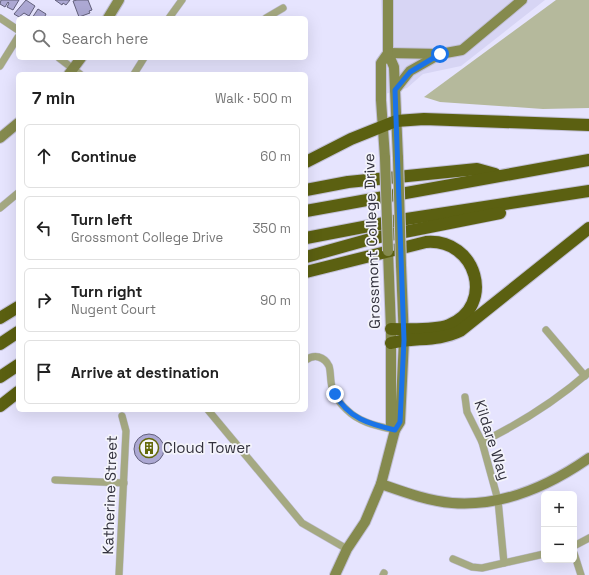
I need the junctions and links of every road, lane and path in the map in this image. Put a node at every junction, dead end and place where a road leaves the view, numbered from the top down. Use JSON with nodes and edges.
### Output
{"nodes":[{"id":1,"x":119,"y":0,"type":"edge"},
{"id":2,"x":182,"y":0,"type":"edge"},
{"id":3,"x":388,"y":0,"type":"edge"},
{"id":4,"x":522,"y":0,"type":"edge"},
{"id":5,"x":283,"y":8,"type":"dead end"},
{"id":6,"x":109,"y":16,"type":"edge"},
{"id":7,"x":172,"y":16,"type":"edge"},
{"id":8,"x":269,"y":16,"type":"edge"},
{"id":9,"x":0,"y":18,"type":"edge"},
{"id":10,"x":16,"y":29,"type":"edge"},
{"id":11,"x":16,"y":40,"type":"edge"},
{"id":12,"x":388,"y":53,"type":"junction"},
{"id":13,"x":440,"y":54,"type":"junction"},
{"id":14,"x":61,"y":60,"type":"edge"},
{"id":15,"x":80,"y":60,"type":"edge"},
{"id":16,"x":143,"y":60,"type":"edge"},
{"id":17,"x":0,"y":66,"type":"edge"},
{"id":18,"x":74,"y":72,"type":"edge"},
{"id":19,"x":135,"y":72,"type":"edge"},
{"id":20,"x":395,"y":90,"type":"junction"},
{"id":21,"x":396,"y":121,"type":"junction"},
{"id":22,"x":16,"y":125,"type":"edge"},
{"id":23,"x":589,"y":125,"type":"edge"},
{"id":24,"x":382,"y":128,"type":"junction"},
{"id":25,"x":0,"y":138,"type":"edge"},
{"id":26,"x":589,"y":160,"type":"edge"},
{"id":27,"x":308,"y":161,"type":"edge"},
{"id":28,"x":498,"y":175,"type":"junction"},
{"id":29,"x":308,"y":190,"type":"edge"},
{"id":30,"x":589,"y":191,"type":"edge"},
{"id":31,"x":573,"y":194,"type":"junction"},
{"id":32,"x":16,"y":195,"type":"edge"},
{"id":33,"x":0,"y":208,"type":"edge"},
{"id":34,"x":308,"y":211,"type":"edge"},
{"id":35,"x":589,"y":228,"type":"edge"},
{"id":36,"x":308,"y":238,"type":"edge"},
{"id":37,"x":308,"y":256,"type":"edge"},
{"id":38,"x":308,"y":272,"type":"edge"},
{"id":39,"x":16,"y":308,"type":"edge"},
{"id":40,"x":0,"y":318,"type":"edge"},
{"id":41,"x":391,"y":329,"type":"junction"},
{"id":42,"x":546,"y":330,"type":"dead end"},
{"id":43,"x":16,"y":333,"type":"edge"},
{"id":44,"x":404,"y":335,"type":"junction"},
{"id":45,"x":391,"y":343,"type":"junction"},
{"id":46,"x":0,"y":344,"type":"edge"},
{"id":47,"x":308,"y":359,"type":"edge"},
{"id":48,"x":16,"y":366,"type":"edge"},
{"id":49,"x":587,"y":374,"type":"edge"},
{"id":50,"x":0,"y":377,"type":"edge"},
{"id":51,"x":16,"y":394,"type":"edge"},
{"id":52,"x":464,"y":397,"type":"dead end"},
{"id":53,"x":0,"y":406,"type":"edge"},
{"id":54,"x":210,"y":412,"type":"edge"},
{"id":55,"x":122,"y":416,"type":"dead end"},
{"id":56,"x":395,"y":430,"type":"junction"},
{"id":57,"x":482,"y":442,"type":"junction"},
{"id":58,"x":589,"y":458,"type":"edge"},
{"id":59,"x":55,"y":480,"type":"dead end"},
{"id":60,"x":124,"y":483,"type":"junction"},
{"id":61,"x":381,"y":484,"type":"junction"},
{"id":62,"x":498,"y":500,"type":"junction"},
{"id":63,"x":589,"y":538,"type":"edge"},
{"id":64,"x":577,"y":544,"type":"edge"},
{"id":65,"x":347,"y":549,"type":"junction"},
{"id":66,"x":541,"y":555,"type":"edge"},
{"id":67,"x":453,"y":559,"type":"dead end"},
{"id":68,"x":577,"y":562,"type":"edge"},
{"id":69,"x":504,"y":563,"type":"junction"},
{"id":70,"x":119,"y":575,"type":"edge"},
{"id":71,"x":335,"y":575,"type":"edge"},
{"id":72,"x":581,"y":575,"type":"edge"}],
"edges":[{"from":1,"to":6,"type":"main road"},
{"from":2,"to":7,"type":"street"},
{"from":3,"to":12,"type":"main road","name":"Grossmont College Drive"},
{"from":4,"to":13,"type":"main road"},
{"from":5,"to":8,"type":"street"},
{"from":9,"to":10,"type":"street"},
{"from":11,"to":17,"type":"street"},
{"from":12,"to":13,"type":"main road"},
{"from":12,"to":20,"type":"main road","name":"Grossmont College Drive"},
{"from":12,"to":24,"type":"main road","name":"Grossmont College Drive"},
{"from":13,"to":20,"type":"main road"},
{"from":14,"to":18,"type":"street"},
{"from":15,"to":18,"type":"main road"},
{"from":16,"to":19,"type":"street"},
{"from":20,"to":21,"type":"main road","name":"Grossmont College Drive"},
{"from":21,"to":23,"type":"highway"},
{"from":21,"to":24,"type":"highway"},
{"from":21,"to":44,"type":"main road","name":"Grossmont College Drive","bridge":true},
{"from":22,"to":25,"type":"main road"},
{"from":24,"to":27,"type":"highway"},
{"from":24,"to":41,"type":"main road","name":"Grossmont College Drive","bridge":true},
{"from":26,"to":28,"type":"highway"},
{"from":28,"to":29,"type":"highway"},
{"from":28,"to":34,"type":"highway"},
{"from":30,"to":31,"type":"highway"},
{"from":31,"to":36,"type":"highway"},
{"from":31,"to":37,"type":"highway"},
{"from":32,"to":33,"type":"street"},
{"from":35,"to":44,"type":"highway"},
{"from":38,"to":44,"type":"highway"},
{"from":39,"to":40,"type":"highway"},
{"from":41,"to":44,"type":"highway"},
{"from":41,"to":45,"type":"main road","name":"Grossmont College Drive"},
{"from":42,"to":49,"type":"street"},
{"from":43,"to":46,"type":"highway"},
{"from":44,"to":45,"type":"highway"},
{"from":44,"to":56,"type":"main road","name":"Grossmont College Drive"},
{"from":45,"to":56,"type":"main road","name":"Grossmont College Drive"},
{"from":47,"to":56,"type":"street"},
{"from":48,"to":50,"type":"highway"},
{"from":49,"to":57,"type":"street"},
{"from":51,"to":53,"type":"highway"},
{"from":52,"to":57,"type":"street","name":"Kildare Way"},
{"from":54,"to":65,"type":"street"},
{"from":55,"to":60,"type":"street","name":"Katherine Street"},
{"from":56,"to":61,"type":"main road","name":"Grossmont College Drive"},
{"from":57,"to":62,"type":"street","name":"Kildare Way"},
{"from":58,"to":62,"type":"main road"},
{"from":59,"to":60,"type":"street"},
{"from":60,"to":70,"type":"street","name":"Katherine Street"},
{"from":61,"to":62,"type":"main road"},
{"from":61,"to":65,"type":"main road","name":"Grossmont College Drive"},
{"from":62,"to":69,"type":"street","name":"Kildare Way"},
{"from":63,"to":64,"type":"street"},
{"from":65,"to":71,"type":"main road","name":"Grossmont College Drive"},
{"from":66,"to":69,"type":"street"},
{"from":67,"to":69,"type":"street"},
{"from":68,"to":72,"type":"street"}]}
